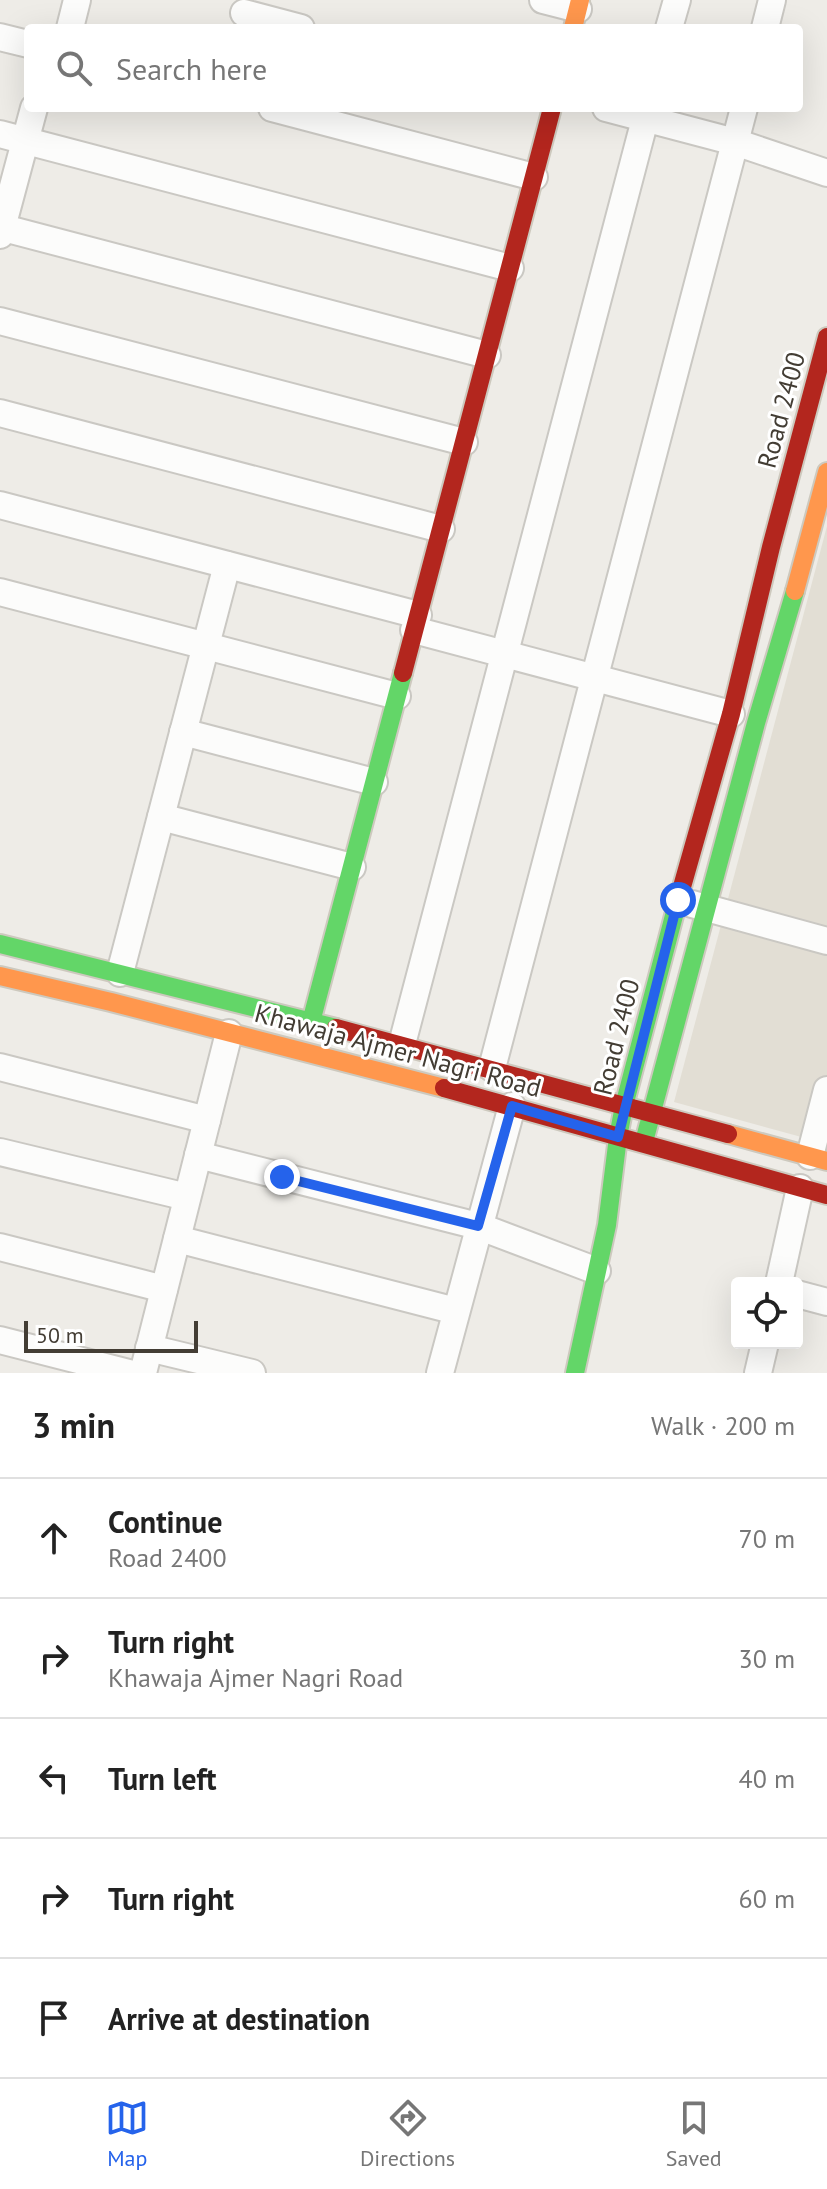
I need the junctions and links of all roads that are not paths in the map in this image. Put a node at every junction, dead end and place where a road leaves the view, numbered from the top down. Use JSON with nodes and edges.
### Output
{"nodes":[{"id":1,"x":77,"y":0,"type":"edge"},
{"id":2,"x":543,"y":0,"type":"edge"},
{"id":3,"x":677,"y":0,"type":"edge"},
{"id":4,"x":772,"y":0,"type":"edge"},
{"id":5,"x":577,"y":12,"type":"edge"},
{"id":6,"x":244,"y":14,"type":"edge"},
{"id":7,"x":71,"y":24,"type":"edge"},
{"id":8,"x":285,"y":24,"type":"edge"},
{"id":9,"x":670,"y":24,"type":"edge"},
{"id":10,"x":766,"y":24,"type":"edge"},
{"id":11,"x":0,"y":37,"type":"edge"},
{"id":12,"x":24,"y":43,"type":"edge"},
{"id":13,"x":31,"y":112,"type":"edge"},
{"id":14,"x":287,"y":112,"type":"edge"},
{"id":15,"x":551,"y":112,"type":"edge"},
{"id":16,"x":743,"y":112,"type":"edge"},
{"id":17,"x":647,"y":113,"type":"edge"},
{"id":18,"x":12,"y":137,"type":"edge"},
{"id":19,"x":735,"y":142,"type":"junction"},
{"id":20,"x":827,"y":173,"type":"edge"},
{"id":21,"x":534,"y":177,"type":"junction"},
{"id":22,"x":1,"y":230,"type":"edge"},
{"id":23,"x":510,"y":268,"type":"junction"},
{"id":24,"x":0,"y":321,"type":"edge"},
{"id":25,"x":827,"y":337,"type":"edge"},
{"id":26,"x":487,"y":355,"type":"junction"},
{"id":27,"x":0,"y":413,"type":"edge"},
{"id":28,"x":464,"y":442,"type":"junction"},
{"id":29,"x":827,"y":472,"type":"edge"},
{"id":30,"x":0,"y":505,"type":"edge"},
{"id":31,"x":441,"y":529,"type":"junction"},
{"id":32,"x":771,"y":547,"type":"junction"},
{"id":33,"x":816,"y":564,"type":"edge"},
{"id":34,"x":227,"y":565,"type":"junction"},
{"id":35,"x":0,"y":592,"type":"edge"},
{"id":36,"x":416,"y":622,"type":"junction"},
{"id":37,"x":206,"y":645,"type":"junction"},
{"id":38,"x":505,"y":654,"type":"junction"},
{"id":39,"x":594,"y":677,"type":"junction"},
{"id":40,"x":397,"y":696,"type":"junction"},
{"id":41,"x":731,"y":714,"type":"junction"},
{"id":42,"x":183,"y":732,"type":"junction"},
{"id":43,"x":374,"y":782,"type":"junction"},
{"id":44,"x":161,"y":817,"type":"junction"},
{"id":45,"x":352,"y":867,"type":"junction"},
{"id":46,"x":678,"y":900,"type":"junction"},
{"id":47,"x":706,"y":908,"type":"junction"},
{"id":48,"x":827,"y":941,"type":"edge"},
{"id":49,"x":0,"y":944,"type":"edge"},
{"id":50,"x":120,"y":973,"type":"junction"},
{"id":51,"x":0,"y":976,"type":"edge"},
{"id":52,"x":311,"y":1022,"type":"junction"},
{"id":53,"x":229,"y":1033,"type":"junction"},
{"id":54,"x":402,"y":1044,"type":"junction"},
{"id":55,"x":0,"y":1067,"type":"edge"},
{"id":56,"x":492,"y":1068,"type":"junction"},
{"id":57,"x":827,"y":1090,"type":"edge"},
{"id":58,"x":512,"y":1106,"type":"junction"},
{"id":59,"x":624,"y":1106,"type":"junction"},
{"id":60,"x":650,"y":1113,"type":"junction"},
{"id":61,"x":207,"y":1120,"type":"junction"},
{"id":62,"x":618,"y":1137,"type":"junction"},
{"id":63,"x":0,"y":1152,"type":"edge"},
{"id":64,"x":198,"y":1155,"type":"junction"},
{"id":65,"x":637,"y":1158,"type":"junction"},
{"id":66,"x":818,"y":1158,"type":"edge"},
{"id":67,"x":800,"y":1188,"type":"junction"},
{"id":68,"x":827,"y":1195,"type":"edge"},
{"id":69,"x":187,"y":1197,"type":"junction"},
{"id":70,"x":607,"y":1225,"type":"junction"},
{"id":71,"x":478,"y":1226,"type":"junction"},
{"id":72,"x":177,"y":1239,"type":"junction"},
{"id":73,"x":0,"y":1247,"type":"edge"},
{"id":74,"x":597,"y":1271,"type":"junction"},
{"id":75,"x":780,"y":1277,"type":"edge"},
{"id":76,"x":164,"y":1289,"type":"junction"},
{"id":77,"x":803,"y":1296,"type":"edge"},
{"id":78,"x":827,"y":1302,"type":"edge"},
{"id":79,"x":456,"y":1311,"type":"junction"},
{"id":80,"x":0,"y":1340,"type":"edge"},
{"id":81,"x":764,"y":1349,"type":"edge"},
{"id":82,"x":146,"y":1361,"type":"edge"},
{"id":83,"x":129,"y":1373,"type":"edge"},
{"id":84,"x":252,"y":1373,"type":"edge"},
{"id":85,"x":440,"y":1373,"type":"edge"},
{"id":86,"x":575,"y":1373,"type":"edge"},
{"id":87,"x":758,"y":1373,"type":"edge"}],
"edges":[{"from":1,"to":7,"type":"street"},
{"from":2,"to":5,"type":"street"},
{"from":3,"to":9,"type":"street"},
{"from":4,"to":10,"type":"street"},
{"from":6,"to":8,"type":"street"},
{"from":11,"to":12,"type":"street"},
{"from":13,"to":18,"type":"street"},
{"from":14,"to":21,"type":"street"},
{"from":15,"to":21,"type":"main road"},
{"from":16,"to":19,"type":"street"},
{"from":17,"to":19,"type":"street"},
{"from":17,"to":38,"type":"street"},
{"from":18,"to":22,"type":"street"},
{"from":18,"to":23,"type":"street"},
{"from":19,"to":20,"type":"street"},
{"from":19,"to":39,"type":"street"},
{"from":21,"to":23,"type":"main road"},
{"from":22,"to":26,"type":"street"},
{"from":23,"to":26,"type":"main road"},
{"from":24,"to":28,"type":"street"},
{"from":25,"to":32,"type":"main road","name":"Road 2400"},
{"from":26,"to":28,"type":"main road"},
{"from":27,"to":31,"type":"street"},
{"from":28,"to":31,"type":"main road"},
{"from":29,"to":33,"type":"main road","name":"Road 2400"},
{"from":30,"to":34,"type":"street"},
{"from":31,"to":36,"type":"main road"},
{"from":32,"to":33,"type":"street"},
{"from":32,"to":41,"type":"main road","name":"Road 2400"},
{"from":33,"to":47,"type":"main road","name":"Road 2400"},
{"from":34,"to":36,"type":"street"},
{"from":34,"to":37,"type":"street"},
{"from":35,"to":37,"type":"street"},
{"from":36,"to":38,"type":"street"},
{"from":36,"to":40,"type":"main road"},
{"from":37,"to":40,"type":"street"},
{"from":37,"to":42,"type":"street"},
{"from":38,"to":39,"type":"street"},
{"from":38,"to":54,"type":"street"},
{"from":39,"to":41,"type":"street"},
{"from":39,"to":56,"type":"street"},
{"from":40,"to":43,"type":"main road"},
{"from":41,"to":46,"type":"main road","name":"Road 2400"},
{"from":42,"to":43,"type":"street"},
{"from":42,"to":44,"type":"street"},
{"from":43,"to":45,"type":"main road"},
{"from":44,"to":45,"type":"street"},
{"from":44,"to":50,"type":"street"},
{"from":45,"to":52,"type":"main road"},
{"from":46,"to":47,"type":"street"},
{"from":46,"to":59,"type":"main road","name":"Road 2400"},
{"from":47,"to":48,"type":"street"},
{"from":47,"to":60,"type":"main road","name":"Road 2400"},
{"from":49,"to":50,"type":"main road","name":"Khawaja Ajmer Nagri Road"},
{"from":50,"to":52,"type":"main road","name":"Khawaja Ajmer Nagri Road"},
{"from":51,"to":53,"type":"main road","name":"Khawaja Ajmer Nagri Road"},
{"from":52,"to":54,"type":"main road","name":"Khawaja Ajmer Nagri Road"},
{"from":53,"to":58,"type":"main road","name":"Khawaja Ajmer Nagri Road"},
{"from":53,"to":61,"type":"street"},
{"from":54,"to":56,"type":"main road","name":"Khawaja Ajmer Nagri Road"},
{"from":55,"to":61,"type":"street"},
{"from":56,"to":59,"type":"main road","name":"Khawaja Ajmer Nagri Road"},
{"from":57,"to":66,"type":"street"},
{"from":58,"to":62,"type":"main road","name":"Khawaja Ajmer Nagri Road"},
{"from":58,"to":71,"type":"street"},
{"from":59,"to":60,"type":"main road","name":"Khawaja Ajmer Nagri Road"},
{"from":59,"to":62,"type":"main road","name":"Road 2400"},
{"from":60,"to":65,"type":"main road","name":"Road 2400"},
{"from":60,"to":66,"type":"main road","name":"Khawaja Ajmer Nagri Road"},
{"from":61,"to":64,"type":"street"},
{"from":62,"to":65,"type":"main road","name":"Khawaja Ajmer Nagri Road"},
{"from":62,"to":70,"type":"main road","name":"Road 2400"},
{"from":63,"to":69,"type":"street"},
{"from":64,"to":69,"type":"street"},
{"from":64,"to":71,"type":"street"},
{"from":65,"to":67,"type":"main road","name":"Khawaja Ajmer Nagri Road"},
{"from":65,"to":70,"type":"main road","name":"Road 2400"},
{"from":67,"to":68,"type":"main road","name":"Khawaja Ajmer Nagri Road"},
{"from":67,"to":75,"type":"street"},
{"from":69,"to":72,"type":"street"},
{"from":70,"to":74,"type":"main road"},
{"from":71,"to":74,"type":"street"},
{"from":71,"to":79,"type":"street"},
{"from":72,"to":76,"type":"street"},
{"from":72,"to":79,"type":"street"},
{"from":73,"to":76,"type":"street"},
{"from":74,"to":86,"type":"main road"},
{"from":76,"to":82,"type":"street"},
{"from":77,"to":78,"type":"street"},
{"from":79,"to":85,"type":"street"},
{"from":80,"to":83,"type":"street"},
{"from":81,"to":87,"type":"street"},
{"from":82,"to":84,"type":"street"}]}
